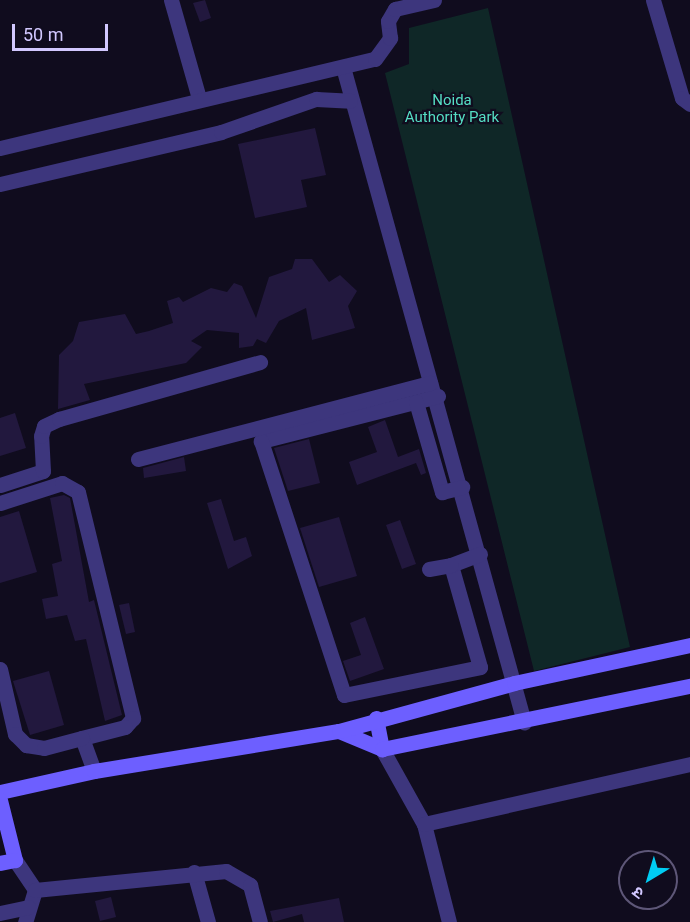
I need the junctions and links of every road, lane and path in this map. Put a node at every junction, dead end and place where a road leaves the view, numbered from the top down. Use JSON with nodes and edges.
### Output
{"nodes":[{"id":1,"x":171,"y":0,"type":"edge"},
{"id":2,"x":434,"y":0,"type":"edge"},
{"id":3,"x":653,"y":0,"type":"edge"},
{"id":4,"x":344,"y":67,"type":"junction"},
{"id":5,"x":199,"y":98,"type":"junction"},
{"id":6,"x":350,"y":101,"type":"junction"},
{"id":7,"x":690,"y":104,"type":"edge"},
{"id":8,"x":0,"y":148,"type":"edge"},
{"id":9,"x":0,"y":184,"type":"edge"},
{"id":10,"x":260,"y":362,"type":"dead end"},
{"id":11,"x":434,"y":389,"type":"junction"},
{"id":12,"x":416,"y":402,"type":"junction"},
{"id":13,"x":138,"y":459,"type":"dead end"},
{"id":14,"x":0,"y":484,"type":"edge"},
{"id":15,"x":462,"y":487,"type":"junction"},
{"id":16,"x":0,"y":503,"type":"edge"},
{"id":17,"x":480,"y":554,"type":"junction"},
{"id":18,"x":451,"y":565,"type":"junction"},
{"id":19,"x":429,"y":569,"type":"dead end"},
{"id":20,"x":690,"y":645,"type":"edge"},
{"id":21,"x":0,"y":669,"type":"edge"},
{"id":22,"x":514,"y":683,"type":"junction"},
{"id":23,"x":690,"y":686,"type":"edge"},
{"id":24,"x":376,"y":718,"type":"junction"},
{"id":25,"x":524,"y":722,"type":"junction"},
{"id":26,"x":339,"y":730,"type":"junction"},
{"id":27,"x":82,"y":738,"type":"junction"},
{"id":28,"x":382,"y":749,"type":"junction"},
{"id":29,"x":690,"y":764,"type":"edge"},
{"id":30,"x":94,"y":771,"type":"junction"},
{"id":31,"x":0,"y":792,"type":"edge"},
{"id":32,"x":0,"y":800,"type":"edge"},
{"id":33,"x":424,"y":825,"type":"junction"},
{"id":34,"x":4,"y":828,"type":"edge"},
{"id":35,"x":8,"y":862,"type":"edge"},
{"id":36,"x":194,"y":872,"type":"junction"},
{"id":37,"x":35,"y":890,"type":"junction"},
{"id":38,"x":0,"y":913,"type":"edge"},
{"id":39,"x":27,"y":914,"type":"edge"},
{"id":40,"x":208,"y":922,"type":"edge"},
{"id":41,"x":260,"y":922,"type":"edge"},
{"id":42,"x":449,"y":922,"type":"edge"}],
"edges":[{"from":1,"to":5,"type":"street"},
{"from":2,"to":4,"type":"street"},
{"from":3,"to":7,"type":"street"},
{"from":4,"to":5,"type":"street"},
{"from":4,"to":6,"type":"street"},
{"from":5,"to":8,"type":"street"},
{"from":6,"to":9,"type":"street"},
{"from":6,"to":11,"type":"street"},
{"from":10,"to":14,"type":"street"},
{"from":11,"to":12,"type":"street"},
{"from":11,"to":13,"type":"street"},
{"from":11,"to":15,"type":"street"},
{"from":12,"to":15,"type":"street"},
{"from":12,"to":18,"type":"street"},
{"from":15,"to":17,"type":"street"},
{"from":16,"to":27,"type":"street"},
{"from":17,"to":18,"type":"street"},
{"from":17,"to":22,"type":"street"},
{"from":18,"to":19,"type":"street"},
{"from":20,"to":22,"type":"street"},
{"from":21,"to":27,"type":"street"},
{"from":22,"to":24,"type":"street"},
{"from":22,"to":25,"type":"street"},
{"from":23,"to":25,"type":"street"},
{"from":24,"to":26,"type":"street"},
{"from":24,"to":28,"type":"street"},
{"from":25,"to":28,"type":"street"},
{"from":26,"to":28,"type":"street"},
{"from":26,"to":30,"type":"street"},
{"from":27,"to":30,"type":"street"},
{"from":28,"to":33,"type":"street"},
{"from":29,"to":33,"type":"street"},
{"from":30,"to":31,"type":"street"},
{"from":32,"to":34,"type":"street"},
{"from":33,"to":42,"type":"street"},
{"from":34,"to":35,"type":"street"},
{"from":35,"to":37,"type":"street"},
{"from":36,"to":37,"type":"street"},
{"from":36,"to":40,"type":"street"},
{"from":36,"to":41,"type":"street"},
{"from":37,"to":39,"type":"street"},
{"from":38,"to":39,"type":"street"}]}
